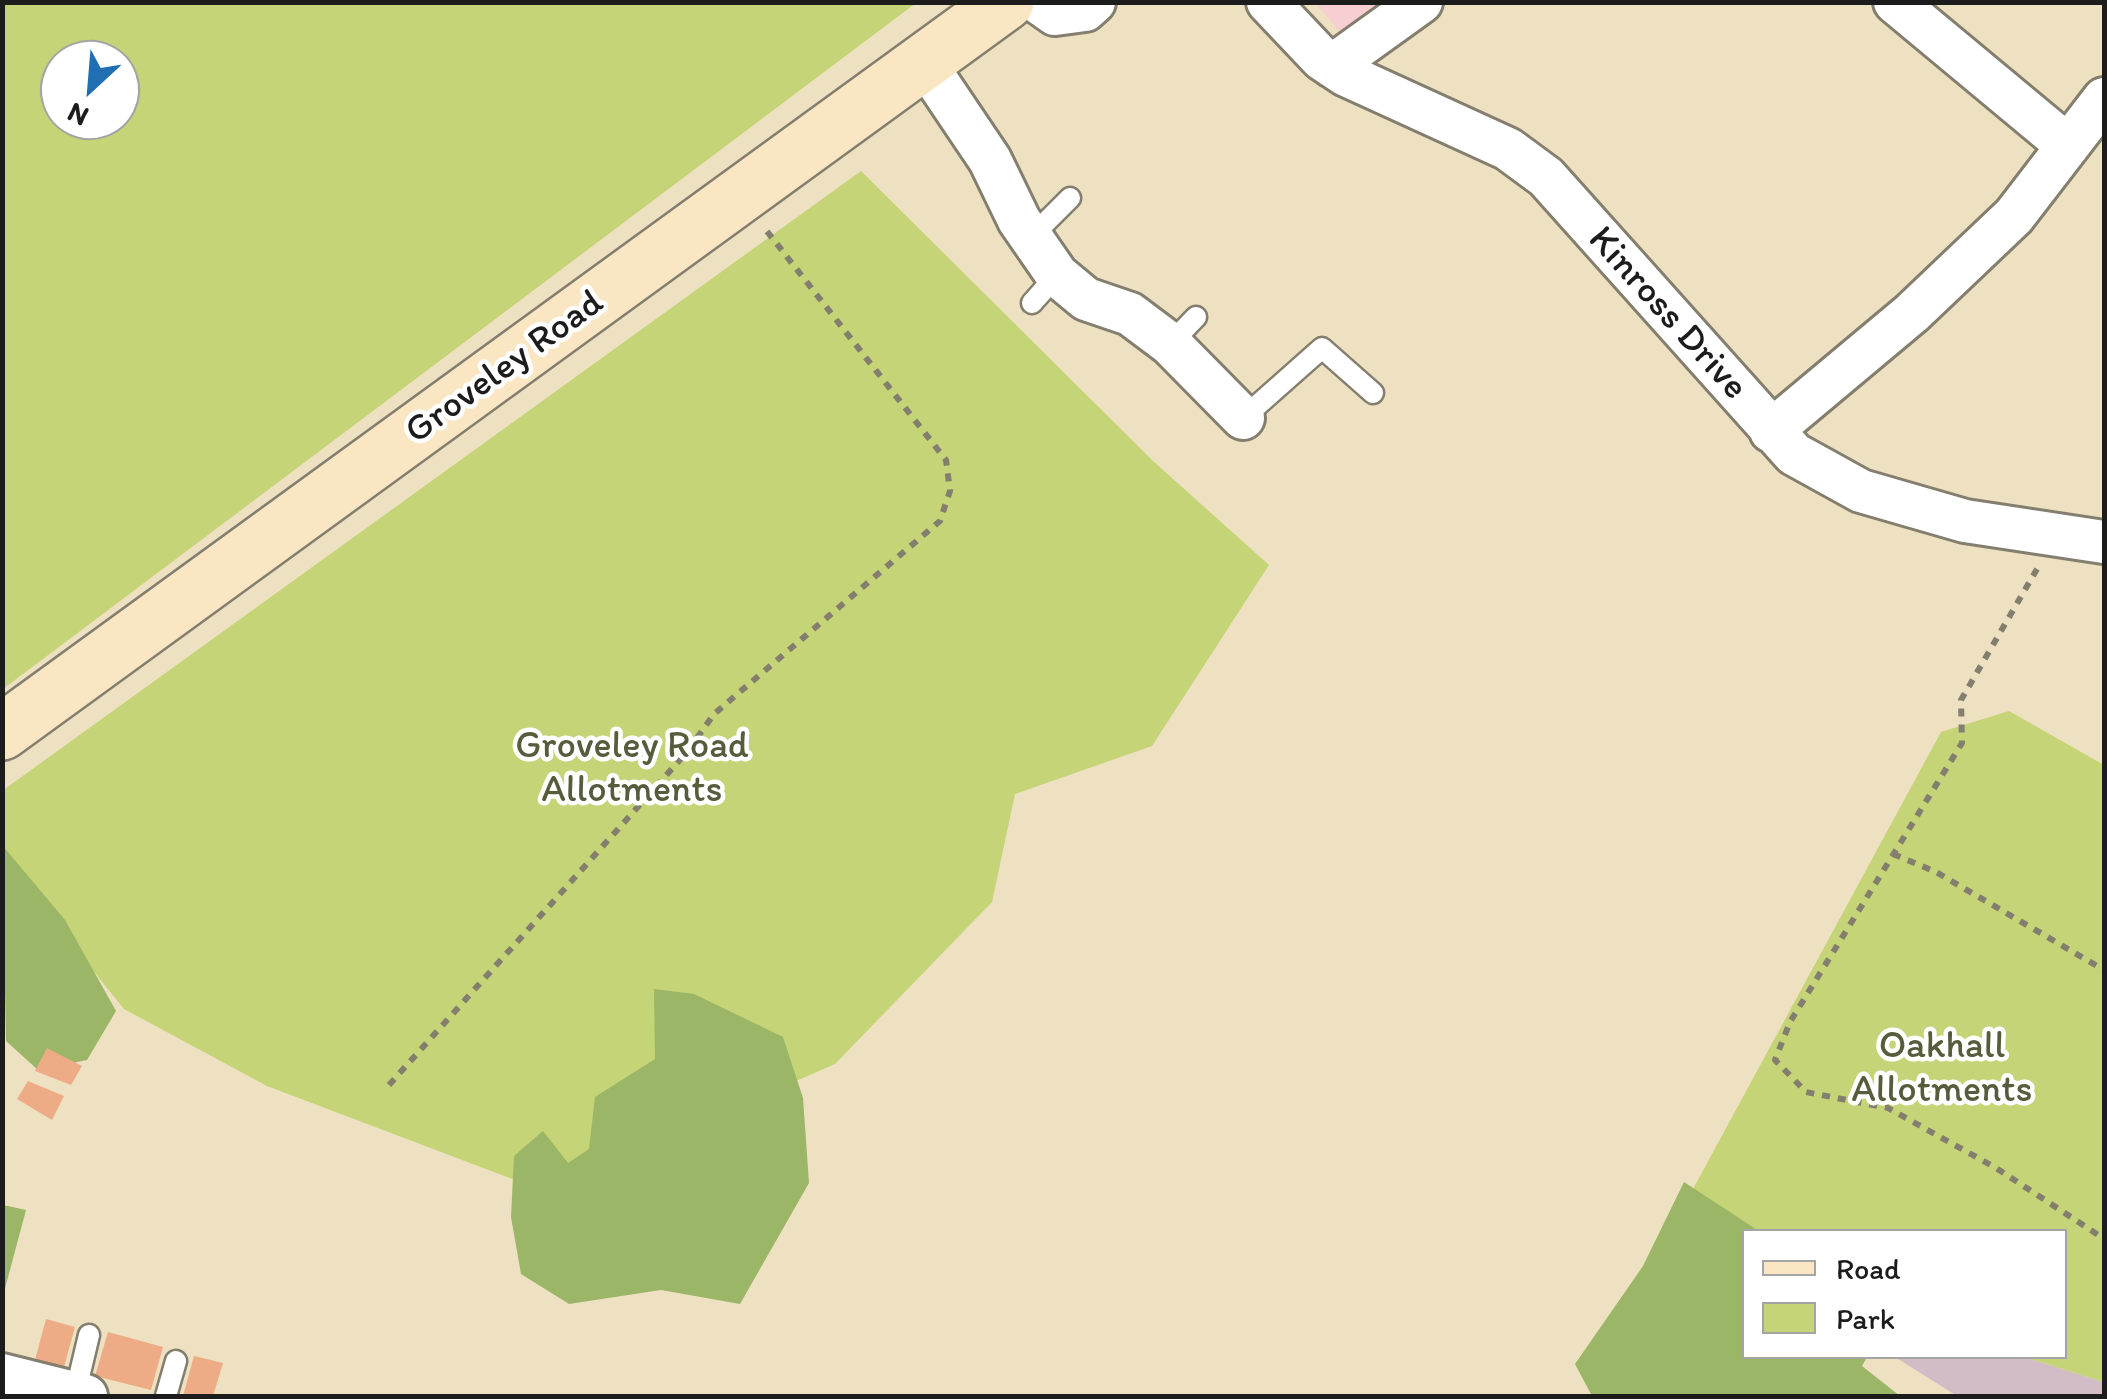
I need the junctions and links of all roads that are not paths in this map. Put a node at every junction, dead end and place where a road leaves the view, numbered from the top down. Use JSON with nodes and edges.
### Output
{"nodes":[{"id":1,"x":1006,"y":2,"type":"edge"},
{"id":2,"x":1038,"y":2,"type":"edge"},
{"id":3,"x":1094,"y":2,"type":"edge"},
{"id":4,"x":1268,"y":2,"type":"edge"},
{"id":5,"x":1421,"y":2,"type":"edge"},
{"id":6,"x":1894,"y":2,"type":"edge"},
{"id":7,"x":922,"y":60,"type":"junction"},
{"id":8,"x":1332,"y":66,"type":"junction"},
{"id":9,"x":2104,"y":99,"type":"edge"},
{"id":10,"x":2068,"y":146,"type":"junction"},
{"id":11,"x":1070,"y":198,"type":"dead end"},
{"id":12,"x":1031,"y":237,"type":"junction"},
{"id":13,"x":1372,"y":393,"type":"dead end"},
{"id":14,"x":1243,"y":418,"type":"joint"},
{"id":15,"x":1771,"y":431,"type":"junction"},
{"id":16,"x":2104,"y":542,"type":"edge"},
{"id":17,"x":2,"y":732,"type":"edge"},
{"id":18,"x":89,"y":1335,"type":"dead end"},
{"id":19,"x":176,"y":1361,"type":"dead end"},
{"id":20,"x":2,"y":1375,"type":"edge"},
{"id":21,"x":80,"y":1395,"type":"edge"},
{"id":22,"x":166,"y":1396,"type":"edge"}],
"edges":[{"from":1,"to":7,"type":"street","name":"Groveley Road"},
{"from":2,"to":3,"type":"street"},
{"from":4,"to":8,"type":"street","name":"Kinross Drive"},
{"from":5,"to":8,"type":"street"},
{"from":6,"to":10,"type":"street"},
{"from":7,"to":12,"type":"street"},
{"from":7,"to":17,"type":"street","name":"Groveley Road"},
{"from":8,"to":15,"type":"street","name":"Kinross Drive"},
{"from":9,"to":10,"type":"street"},
{"from":10,"to":15,"type":"street"},
{"from":11,"to":12,"type":"lane"},
{"from":12,"to":14,"type":"street"},
{"from":13,"to":14,"type":"lane"},
{"from":15,"to":16,"type":"street","name":"Kinross Drive"},
{"from":18,"to":21,"type":"lane"},
{"from":19,"to":22,"type":"lane"},
{"from":20,"to":21,"type":"street"}]}
